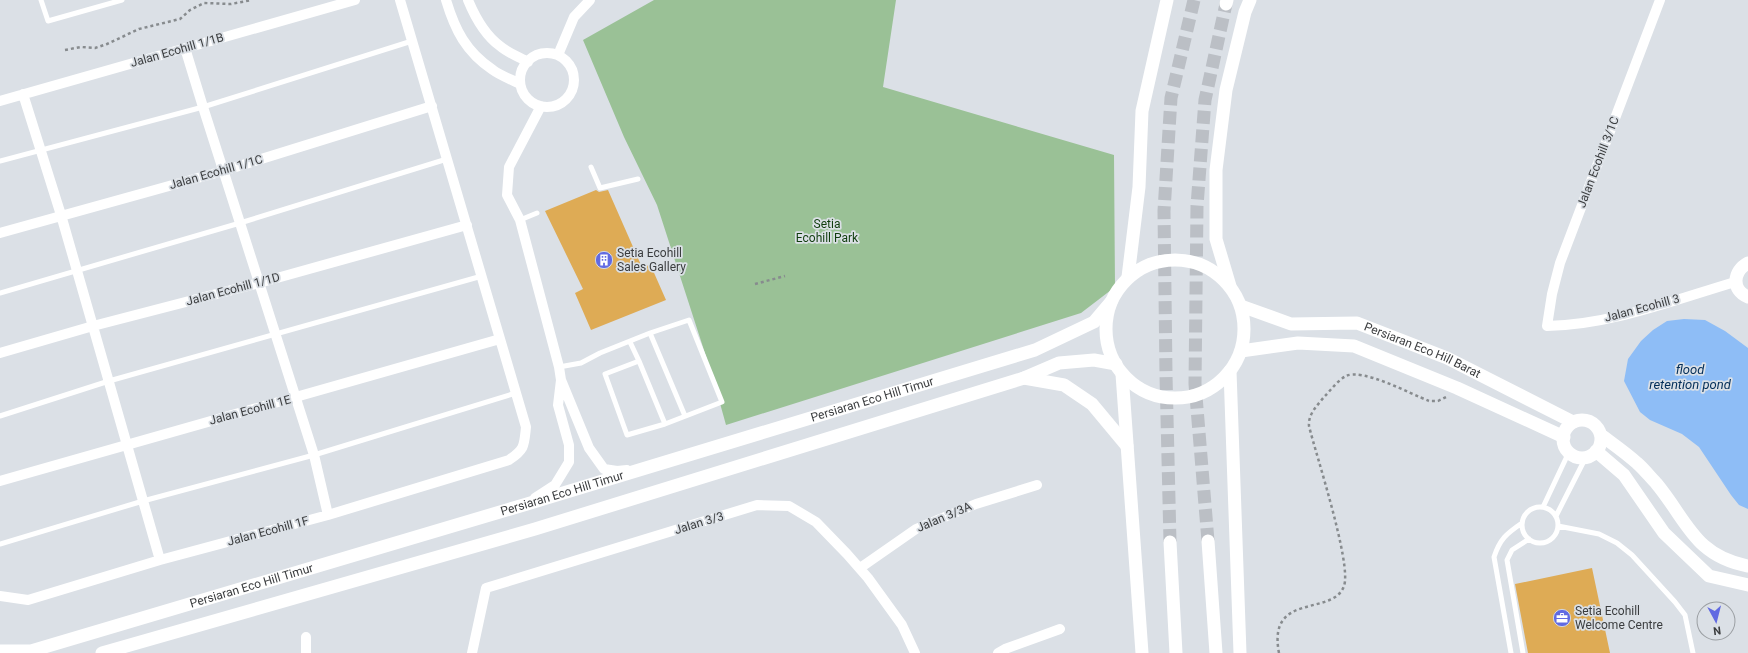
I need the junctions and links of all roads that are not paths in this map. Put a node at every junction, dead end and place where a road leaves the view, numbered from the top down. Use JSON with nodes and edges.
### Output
{"nodes":[{"id":1,"x":41,"y":0,"type":"edge"},
{"id":2,"x":122,"y":0,"type":"edge"},
{"id":3,"x":355,"y":0,"type":"edge"},
{"id":4,"x":400,"y":0,"type":"edge"},
{"id":5,"x":446,"y":0,"type":"edge"},
{"id":6,"x":468,"y":0,"type":"edge"},
{"id":7,"x":590,"y":0,"type":"edge"},
{"id":8,"x":1167,"y":0,"type":"edge"},
{"id":9,"x":1250,"y":0,"type":"edge"},
{"id":10,"x":1660,"y":0,"type":"edge"},
{"id":11,"x":412,"y":41,"type":"junction"},
{"id":12,"x":185,"y":48,"type":"junction"},
{"id":13,"x":558,"y":55,"type":"junction"},
{"id":14,"x":528,"y":62,"type":"junction"},
{"id":15,"x":520,"y":84,"type":"junction"},
{"id":16,"x":23,"y":94,"type":"junction"},
{"id":17,"x":0,"y":101,"type":"edge"},
{"id":18,"x":432,"y":106,"type":"junction"},
{"id":19,"x":541,"y":106,"type":"junction"},
{"id":20,"x":202,"y":107,"type":"junction"},
{"id":21,"x":41,"y":151,"type":"junction"},
{"id":22,"x":447,"y":159,"type":"junction"},
{"id":23,"x":0,"y":161,"type":"edge"},
{"id":24,"x":591,"y":167,"type":"dead end"},
{"id":25,"x":223,"y":170,"type":"junction"},
{"id":26,"x":638,"y":179,"type":"dead end"},
{"id":27,"x":538,"y":213,"type":"dead end"},
{"id":28,"x":61,"y":215,"type":"junction"},
{"id":29,"x":520,"y":220,"type":"junction"},
{"id":30,"x":240,"y":223,"type":"junction"},
{"id":31,"x":467,"y":225,"type":"junction"},
{"id":32,"x":0,"y":233,"type":"edge"},
{"id":33,"x":1748,"y":263,"type":"edge"},
{"id":34,"x":77,"y":271,"type":"junction"},
{"id":35,"x":482,"y":276,"type":"junction"},
{"id":36,"x":1128,"y":277,"type":"junction"},
{"id":37,"x":1735,"y":282,"type":"junction"},
{"id":38,"x":259,"y":283,"type":"junction"},
{"id":39,"x":1230,"y":286,"type":"junction"},
{"id":40,"x":0,"y":293,"type":"edge"},
{"id":41,"x":1748,"y":297,"type":"edge"},
{"id":42,"x":1111,"y":302,"type":"junction"},
{"id":43,"x":1241,"y":306,"type":"junction"},
{"id":44,"x":93,"y":326,"type":"junction"},
{"id":45,"x":1547,"y":326,"type":"joint"},
{"id":46,"x":650,"y":333,"type":"junction"},
{"id":47,"x":276,"y":334,"type":"junction"},
{"id":48,"x":500,"y":339,"type":"junction"},
{"id":49,"x":630,"y":342,"type":"junction"},
{"id":50,"x":1241,"y":351,"type":"junction"},
{"id":51,"x":0,"y":354,"type":"edge"},
{"id":52,"x":639,"y":361,"type":"junction"},
{"id":53,"x":560,"y":367,"type":"junction"},
{"id":54,"x":1119,"y":369,"type":"junction"},
{"id":55,"x":1230,"y":371,"type":"junction"},
{"id":56,"x":1024,"y":378,"type":"junction"},
{"id":57,"x":561,"y":380,"type":"junction"},
{"id":58,"x":109,"y":381,"type":"junction"},
{"id":59,"x":516,"y":393,"type":"junction"},
{"id":60,"x":296,"y":398,"type":"junction"},
{"id":61,"x":0,"y":416,"type":"edge"},
{"id":62,"x":685,"y":416,"type":"junction"},
{"id":63,"x":1573,"y":422,"type":"junction"},
{"id":64,"x":665,"y":424,"type":"junction"},
{"id":65,"x":1601,"y":435,"type":"junction"},
{"id":66,"x":1564,"y":436,"type":"junction"},
{"id":67,"x":127,"y":444,"type":"junction"},
{"id":68,"x":1126,"y":446,"type":"junction"},
{"id":69,"x":1569,"y":452,"type":"junction"},
{"id":70,"x":1591,"y":454,"type":"junction"},
{"id":71,"x":314,"y":455,"type":"junction"},
{"id":72,"x":637,"y":470,"type":"junction"},
{"id":73,"x":0,"y":482,"type":"edge"},
{"id":74,"x":1037,"y":485,"type":"dead end"},
{"id":75,"x":143,"y":501,"type":"junction"},
{"id":76,"x":527,"y":504,"type":"junction"},
{"id":77,"x":1543,"y":507,"type":"junction"},
{"id":78,"x":328,"y":515,"type":"junction"},
{"id":79,"x":1556,"y":516,"type":"junction"},
{"id":80,"x":1522,"y":523,"type":"junction"},
{"id":81,"x":1558,"y":526,"type":"junction"},
{"id":82,"x":1529,"y":539,"type":"junction"},
{"id":83,"x":1208,"y":541,"type":"tunnel mouth"},
{"id":84,"x":1170,"y":542,"type":"tunnel mouth"},
{"id":85,"x":0,"y":544,"type":"edge"},
{"id":86,"x":160,"y":560,"type":"junction"},
{"id":87,"x":1748,"y":566,"type":"edge"},
{"id":88,"x":860,"y":568,"type":"junction"},
{"id":89,"x":1748,"y":585,"type":"edge"},
{"id":90,"x":1,"y":597,"type":"edge"},
{"id":91,"x":1060,"y":629,"type":"dead end"},
{"id":92,"x":306,"y":637,"type":"dead end"},
{"id":93,"x":0,"y":651,"type":"edge"},
{"id":94,"x":102,"y":653,"type":"edge"},
{"id":95,"x":306,"y":653,"type":"edge"},
{"id":96,"x":472,"y":653,"type":"edge"},
{"id":97,"x":915,"y":653,"type":"edge"},
{"id":98,"x":998,"y":653,"type":"edge"},
{"id":99,"x":1142,"y":653,"type":"edge"},
{"id":100,"x":1176,"y":653,"type":"edge"},
{"id":101,"x":1216,"y":653,"type":"edge"},
{"id":102,"x":1240,"y":653,"type":"edge"},
{"id":103,"x":1511,"y":653,"type":"edge"},
{"id":104,"x":1523,"y":653,"type":"edge"},
{"id":105,"x":1693,"y":653,"type":"edge"}],
"edges":[{"from":1,"to":2,"type":"lane"},
{"from":3,"to":12,"type":"street","name":"Jalan Ecohill 1/1B"},
{"from":4,"to":11,"type":"street"},
{"from":5,"to":15,"type":"street"},
{"from":6,"to":14,"type":"street"},
{"from":7,"to":13,"type":"street"},
{"from":8,"to":36,"type":"street"},
{"from":9,"to":39,"type":"street"},
{"from":10,"to":45,"type":"street","name":"Jalan Ecohill 3/1C"},
{"from":11,"to":18,"type":"street"},
{"from":11,"to":20,"type":"lane"},
{"from":12,"to":16,"type":"street","name":"Jalan Ecohill 1/1B"},
{"from":12,"to":20,"type":"street"},
{"from":13,"to":14,"type":"street"},
{"from":13,"to":19,"type":"street"},
{"from":14,"to":15,"type":"street"},
{"from":15,"to":19,"type":"street"},
{"from":16,"to":17,"type":"street","name":"Jalan Ecohill 1/1B"},
{"from":16,"to":21,"type":"street"},
{"from":18,"to":22,"type":"street"},
{"from":18,"to":25,"type":"street","name":"Jalan Ecohill 1/1C"},
{"from":19,"to":29,"type":"street"},
{"from":20,"to":21,"type":"lane"},
{"from":20,"to":25,"type":"street"},
{"from":21,"to":23,"type":"lane"},
{"from":21,"to":28,"type":"street"},
{"from":22,"to":30,"type":"lane"},
{"from":22,"to":31,"type":"street"},
{"from":24,"to":26,"type":"lane"},
{"from":25,"to":28,"type":"street","name":"Jalan Ecohill 1/1C"},
{"from":25,"to":30,"type":"street"},
{"from":27,"to":29,"type":"lane"},
{"from":28,"to":32,"type":"street","name":"Jalan Ecohill 1/1C"},
{"from":28,"to":34,"type":"street"},
{"from":29,"to":53,"type":"street"},
{"from":30,"to":34,"type":"lane"},
{"from":30,"to":38,"type":"street"},
{"from":31,"to":35,"type":"street"},
{"from":31,"to":38,"type":"street","name":"Jalan Ecohill 1/1D"},
{"from":33,"to":37,"type":"street"},
{"from":34,"to":40,"type":"lane"},
{"from":34,"to":44,"type":"street"},
{"from":35,"to":47,"type":"lane"},
{"from":35,"to":48,"type":"street"},
{"from":36,"to":39,"type":"street"},
{"from":36,"to":42,"type":"street"},
{"from":37,"to":41,"type":"street"},
{"from":37,"to":45,"type":"street","name":"Jalan Ecohill 3"},
{"from":38,"to":44,"type":"street","name":"Jalan Ecohill 1/1D"},
{"from":38,"to":47,"type":"street"},
{"from":39,"to":43,"type":"street"},
{"from":42,"to":54,"type":"street"},
{"from":42,"to":72,"type":"street","name":"Persiaran Eco Hill Timur"},
{"from":43,"to":50,"type":"street"},
{"from":43,"to":63,"type":"street","name":"Persiaran Eco Hill Barat"},
{"from":44,"to":51,"type":"street","name":"Jalan Ecohill 1/1D"},
{"from":44,"to":58,"type":"street"},
{"from":46,"to":49,"type":"lane"},
{"from":46,"to":62,"type":"lane"},
{"from":46,"to":62,"type":"lane"},
{"from":47,"to":58,"type":"lane"},
{"from":47,"to":60,"type":"street"},
{"from":48,"to":59,"type":"street"},
{"from":48,"to":60,"type":"street","name":"Jalan Ecohill 1E"},
{"from":49,"to":52,"type":"lane"},
{"from":49,"to":53,"type":"lane"},
{"from":50,"to":55,"type":"street"},
{"from":50,"to":66,"type":"street","name":"Persiaran Eco Hill Barat"},
{"from":52,"to":64,"type":"lane"},
{"from":52,"to":64,"type":"lane"},
{"from":53,"to":57,"type":"street"},
{"from":54,"to":55,"type":"street"},
{"from":54,"to":56,"type":"street","name":"Persiaran Eco Hill Timur"},
{"from":54,"to":68,"type":"street"},
{"from":55,"to":102,"type":"street"},
{"from":56,"to":68,"type":"street"},
{"from":56,"to":94,"type":"street","name":"Persiaran Eco Hill Timur"},
{"from":57,"to":72,"type":"street"},
{"from":57,"to":76,"type":"street"},
{"from":58,"to":61,"type":"lane"},
{"from":58,"to":67,"type":"street"},
{"from":59,"to":71,"type":"lane"},
{"from":59,"to":78,"type":"street","name":"Jalan Ecohill 1F"},
{"from":60,"to":67,"type":"street","name":"Jalan Ecohill 1E"},
{"from":60,"to":71,"type":"street"},
{"from":62,"to":64,"type":"lane"},
{"from":63,"to":65,"type":"street","name":"Persiaran Eco Hill Barat"},
{"from":63,"to":66,"type":"street"},
{"from":65,"to":70,"type":"street"},
{"from":65,"to":87,"type":"street","name":"Persiaran Eco Hill Barat"},
{"from":66,"to":69,"type":"street"},
{"from":67,"to":73,"type":"street","name":"Jalan Ecohill 1E"},
{"from":67,"to":75,"type":"street"},
{"from":68,"to":99,"type":"street"},
{"from":69,"to":70,"type":"street"},
{"from":69,"to":77,"type":"lane"},
{"from":70,"to":79,"type":"lane"},
{"from":70,"to":89,"type":"street"},
{"from":71,"to":75,"type":"lane"},
{"from":71,"to":78,"type":"street"},
{"from":72,"to":76,"type":"street","name":"Persiaran Eco Hill Timur"},
{"from":74,"to":88,"type":"street","name":"Jalan 3/3A"},
{"from":75,"to":85,"type":"lane"},
{"from":75,"to":86,"type":"street"},
{"from":76,"to":93,"type":"street","name":"Persiaran Eco Hill Timur"},
{"from":77,"to":79,"type":"lane"},
{"from":77,"to":80,"type":"lane"},
{"from":78,"to":86,"type":"street","name":"Jalan Ecohill 1F"},
{"from":79,"to":81,"type":"lane"},
{"from":80,"to":82,"type":"lane"},
{"from":80,"to":103,"type":"lane"},
{"from":81,"to":82,"type":"lane"},
{"from":81,"to":105,"type":"lane"},
{"from":82,"to":104,"type":"lane"},
{"from":83,"to":101,"type":"street"},
{"from":84,"to":100,"type":"street"},
{"from":86,"to":90,"type":"street","name":"Jalan Ecohill 1F"},
{"from":88,"to":96,"type":"street","name":"Jalan 3/3"},
{"from":88,"to":97,"type":"street","name":"Jalan 3/3"},
{"from":91,"to":98,"type":"street"},
{"from":92,"to":95,"type":"street"}]}
